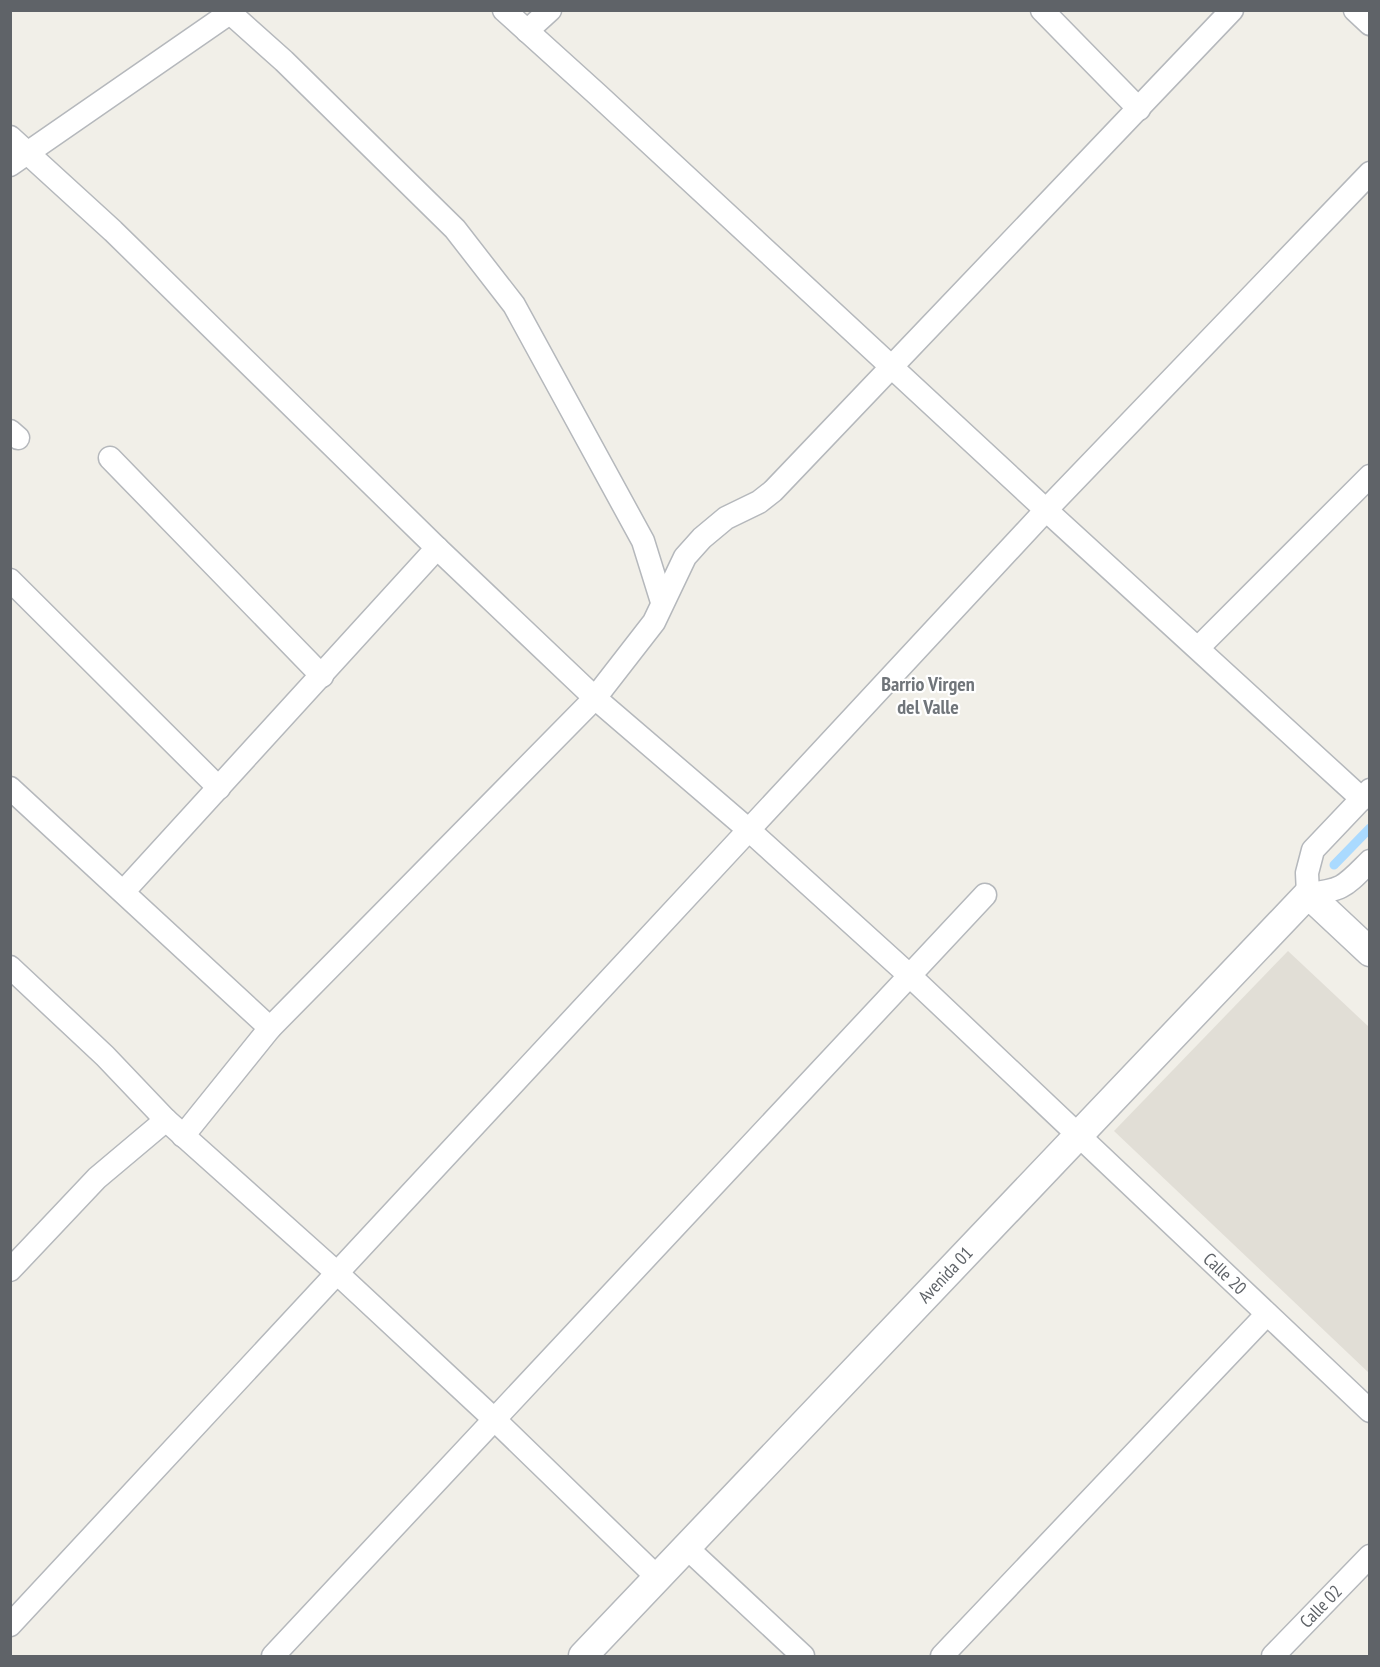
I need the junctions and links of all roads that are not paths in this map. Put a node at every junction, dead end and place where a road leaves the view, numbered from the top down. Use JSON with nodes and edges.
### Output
{"nodes":[{"id":1,"x":504,"y":10,"type":"edge"},
{"id":2,"x":550,"y":10,"type":"edge"},
{"id":3,"x":1042,"y":10,"type":"edge"},
{"id":4,"x":1232,"y":10,"type":"edge"},
{"id":5,"x":1355,"y":10,"type":"edge"},
{"id":6,"x":230,"y":11,"type":"edge"},
{"id":7,"x":1370,"y":24,"type":"edge"},
{"id":8,"x":527,"y":31,"type":"junction"},
{"id":9,"x":1139,"y":109,"type":"junction"},
{"id":10,"x":10,"y":137,"type":"edge"},
{"id":11,"x":20,"y":159,"type":"edge"},
{"id":12,"x":1370,"y":173,"type":"edge"},
{"id":13,"x":893,"y":368,"type":"junction"},
{"id":14,"x":110,"y":459,"type":"dead end"},
{"id":15,"x":1370,"y":476,"type":"edge"},
{"id":16,"x":1046,"y":510,"type":"junction"},
{"id":17,"x":437,"y":548,"type":"junction"},
{"id":18,"x":10,"y":580,"type":"edge"},
{"id":19,"x":662,"y":602,"type":"junction"},
{"id":20,"x":1198,"y":648,"type":"junction"},
{"id":21,"x":322,"y":676,"type":"junction"},
{"id":22,"x":595,"y":698,"type":"junction"},
{"id":23,"x":10,"y":788,"type":"edge"},
{"id":24,"x":219,"y":788,"type":"junction"},
{"id":25,"x":1366,"y":795,"type":"edge"},
{"id":26,"x":750,"y":831,"type":"junction"},
{"id":27,"x":1370,"y":861,"type":"edge"},
{"id":28,"x":124,"y":891,"type":"junction"},
{"id":29,"x":1308,"y":894,"type":"junction"},
{"id":30,"x":985,"y":895,"type":"dead end"},
{"id":31,"x":1370,"y":952,"type":"edge"},
{"id":32,"x":10,"y":967,"type":"edge"},
{"id":33,"x":909,"y":975,"type":"junction"},
{"id":34,"x":270,"y":1028,"type":"junction"},
{"id":35,"x":165,"y":1120,"type":"junction"},
{"id":36,"x":183,"y":1136,"type":"junction"},
{"id":37,"x":1079,"y":1136,"type":"junction"},
{"id":38,"x":10,"y":1270,"type":"edge"},
{"id":39,"x":337,"y":1273,"type":"junction"},
{"id":40,"x":1267,"y":1314,"type":"junction"},
{"id":41,"x":1370,"y":1411,"type":"edge"},
{"id":42,"x":495,"y":1420,"type":"junction"},
{"id":43,"x":687,"y":1548,"type":"junction"},
{"id":44,"x":1370,"y":1557,"type":"edge"},
{"id":45,"x":658,"y":1578,"type":"junction"},
{"id":46,"x":10,"y":1625,"type":"edge"},
{"id":47,"x":273,"y":1656,"type":"edge"},
{"id":48,"x":583,"y":1656,"type":"edge"},
{"id":49,"x":803,"y":1656,"type":"edge"},
{"id":50,"x":942,"y":1656,"type":"edge"},
{"id":51,"x":1273,"y":1656,"type":"edge"}],
"edges":[{"from":1,"to":8,"type":"street"},
{"from":2,"to":8,"type":"street"},
{"from":3,"to":9,"type":"street"},
{"from":4,"to":9,"type":"street"},
{"from":5,"to":7,"type":"street"},
{"from":6,"to":11,"type":"street"},
{"from":6,"to":19,"type":"street"},
{"from":8,"to":13,"type":"street"},
{"from":9,"to":13,"type":"street"},
{"from":10,"to":11,"type":"street","name":"Calle 20"},
{"from":11,"to":17,"type":"street","name":"Calle 20"},
{"from":12,"to":16,"type":"street"},
{"from":13,"to":16,"type":"street"},
{"from":13,"to":19,"type":"street"},
{"from":14,"to":21,"type":"street"},
{"from":15,"to":20,"type":"street"},
{"from":16,"to":20,"type":"street"},
{"from":16,"to":26,"type":"street"},
{"from":17,"to":21,"type":"street"},
{"from":17,"to":22,"type":"street","name":"Calle 20"},
{"from":18,"to":24,"type":"street"},
{"from":19,"to":22,"type":"street"},
{"from":20,"to":25,"type":"street"},
{"from":21,"to":24,"type":"street"},
{"from":22,"to":26,"type":"street","name":"Calle 20"},
{"from":22,"to":34,"type":"street"},
{"from":23,"to":28,"type":"street"},
{"from":24,"to":28,"type":"street"},
{"from":25,"to":29,"type":"street"},
{"from":26,"to":33,"type":"street","name":"Calle 20"},
{"from":26,"to":39,"type":"street"},
{"from":27,"to":29,"type":"street"},
{"from":28,"to":34,"type":"street"},
{"from":29,"to":31,"type":"street"},
{"from":29,"to":37,"type":"street","name":"Avenida 01"},
{"from":30,"to":33,"type":"street"},
{"from":32,"to":35,"type":"street"},
{"from":33,"to":37,"type":"street","name":"Calle 20"},
{"from":33,"to":42,"type":"street"},
{"from":34,"to":36,"type":"street"},
{"from":35,"to":36,"type":"street"},
{"from":35,"to":38,"type":"street"},
{"from":36,"to":39,"type":"street"},
{"from":37,"to":40,"type":"street","name":"Calle 20"},
{"from":37,"to":43,"type":"street","name":"Avenida 01"},
{"from":39,"to":42,"type":"street"},
{"from":39,"to":46,"type":"street"},
{"from":40,"to":41,"type":"street","name":"Calle 20"},
{"from":40,"to":50,"type":"street"},
{"from":42,"to":45,"type":"street"},
{"from":42,"to":47,"type":"street"},
{"from":43,"to":45,"type":"street","name":"Avenida 01"},
{"from":43,"to":49,"type":"street"},
{"from":44,"to":51,"type":"street","name":"Calle 02"},
{"from":45,"to":48,"type":"street","name":"Avenida 01"}]}
